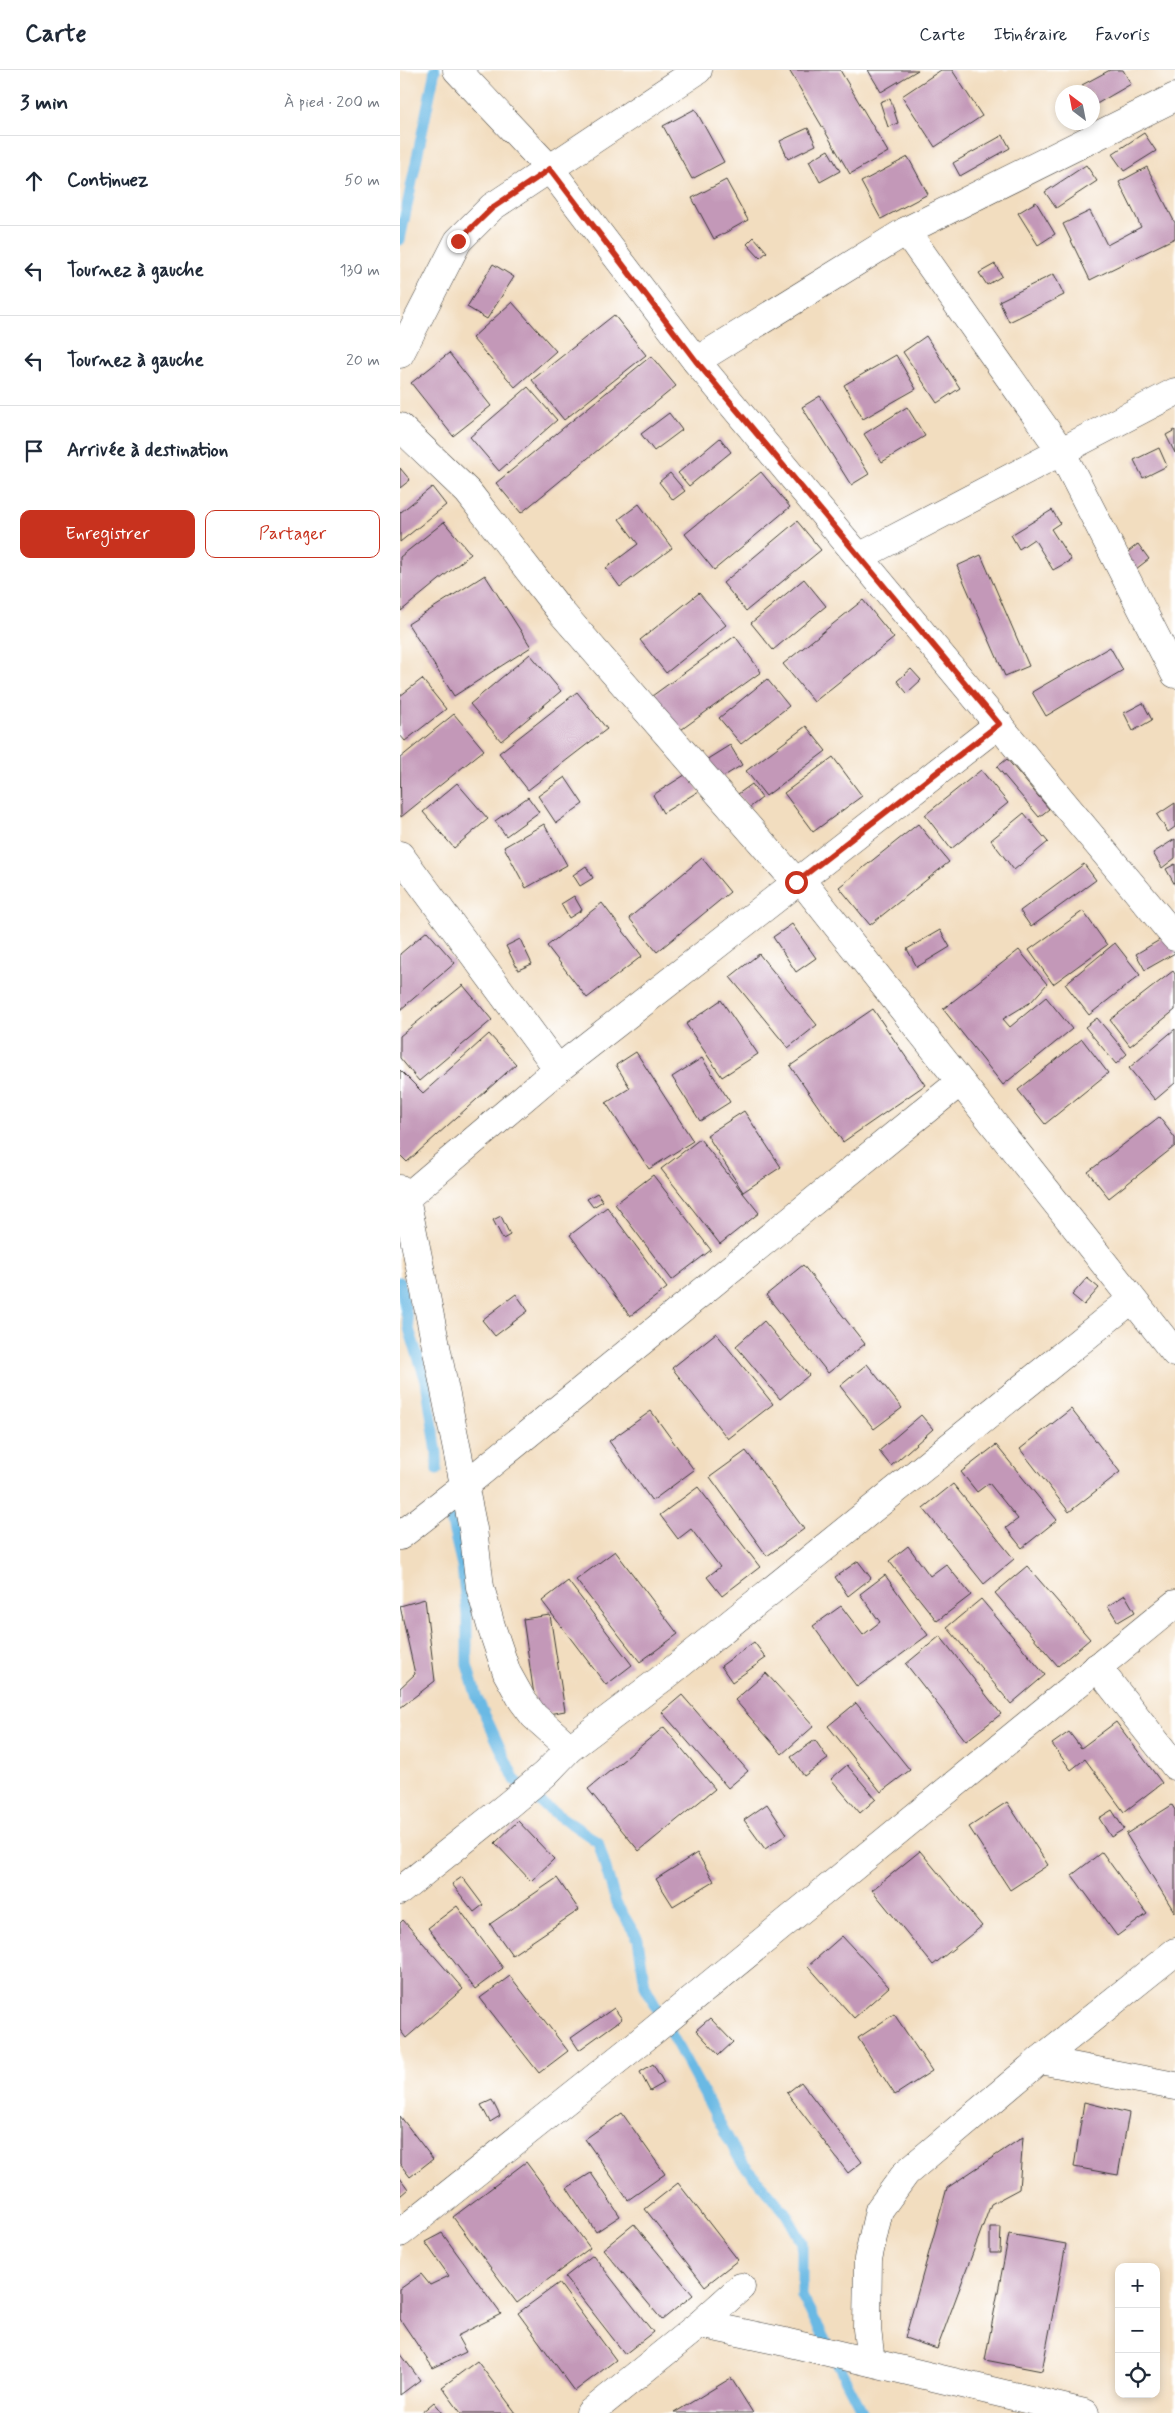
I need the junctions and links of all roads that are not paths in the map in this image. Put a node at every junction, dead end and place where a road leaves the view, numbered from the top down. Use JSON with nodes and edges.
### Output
{"nodes":[{"id":1,"x":698,"y":70,"type":"edge"},
{"id":2,"x":462,"y":75,"type":"edge"},
{"id":3,"x":1175,"y":97,"type":"edge"},
{"id":4,"x":550,"y":169,"type":"junction"},
{"id":5,"x":906,"y":231,"type":"junction"},
{"id":6,"x":400,"y":354,"type":"edge"},
{"id":7,"x":696,"y":361,"type":"junction"},
{"id":8,"x":1175,"y":392,"type":"edge"},
{"id":9,"x":400,"y":427,"type":"edge"},
{"id":10,"x":1061,"y":452,"type":"junction"},
{"id":11,"x":859,"y":557,"type":"junction"},
{"id":12,"x":1175,"y":674,"type":"edge"},
{"id":13,"x":999,"y":724,"type":"junction"},
{"id":14,"x":400,"y":855,"type":"edge"},
{"id":15,"x":798,"y":881,"type":"junction"},
{"id":16,"x":1175,"y":937,"type":"edge"},
{"id":17,"x":558,"y":1069,"type":"junction"},
{"id":18,"x":960,"y":1082,"type":"junction"},
{"id":19,"x":402,"y":1197,"type":"edge"},
{"id":20,"x":1131,"y":1300,"type":"junction"},
{"id":21,"x":1175,"y":1353,"type":"edge"},
{"id":22,"x":464,"y":1486,"type":"junction"},
{"id":23,"x":400,"y":1536,"type":"edge"},
{"id":24,"x":1175,"y":1604,"type":"edge"},
{"id":25,"x":1097,"y":1667,"type":"junction"},
{"id":26,"x":570,"y":1748,"type":"junction"},
{"id":27,"x":1175,"y":1766,"type":"edge"},
{"id":28,"x":400,"y":1890,"type":"edge"},
{"id":29,"x":1175,"y":1952,"type":"edge"},
{"id":30,"x":1040,"y":2060,"type":"junction"},
{"id":31,"x":1175,"y":2086,"type":"edge"},
{"id":32,"x":400,"y":2233,"type":"edge"},
{"id":33,"x":741,"y":2287,"type":"dead end"},
{"id":34,"x":700,"y":2324,"type":"junction"},
{"id":35,"x":871,"y":2362,"type":"junction"},
{"id":36,"x":593,"y":2412,"type":"edge"},
{"id":37,"x":1085,"y":2413,"type":"edge"}],
"edges":[{"from":1,"to":4,"type":"street"},
{"from":2,"to":4,"type":"street"},
{"from":3,"to":5,"type":"street"},
{"from":4,"to":6,"type":"street"},
{"from":4,"to":7,"type":"street"},
{"from":5,"to":7,"type":"street"},
{"from":5,"to":10,"type":"street"},
{"from":7,"to":11,"type":"street"},
{"from":8,"to":10,"type":"street"},
{"from":9,"to":15,"type":"street"},
{"from":10,"to":11,"type":"street"},
{"from":10,"to":12,"type":"street"},
{"from":11,"to":13,"type":"street"},
{"from":13,"to":15,"type":"street"},
{"from":13,"to":16,"type":"street"},
{"from":14,"to":17,"type":"street"},
{"from":15,"to":17,"type":"street"},
{"from":15,"to":18,"type":"street"},
{"from":17,"to":19,"type":"street"},
{"from":18,"to":20,"type":"street"},
{"from":18,"to":22,"type":"street"},
{"from":19,"to":22,"type":"street"},
{"from":20,"to":21,"type":"street"},
{"from":20,"to":26,"type":"street"},
{"from":22,"to":23,"type":"street"},
{"from":22,"to":26,"type":"street"},
{"from":24,"to":25,"type":"street"},
{"from":25,"to":27,"type":"street"},
{"from":25,"to":32,"type":"street"},
{"from":26,"to":28,"type":"street"},
{"from":29,"to":30,"type":"street"},
{"from":30,"to":31,"type":"street"},
{"from":30,"to":35,"type":"street"},
{"from":33,"to":34,"type":"street"},
{"from":34,"to":35,"type":"street"},
{"from":34,"to":36,"type":"street"},
{"from":35,"to":37,"type":"street"}]}
